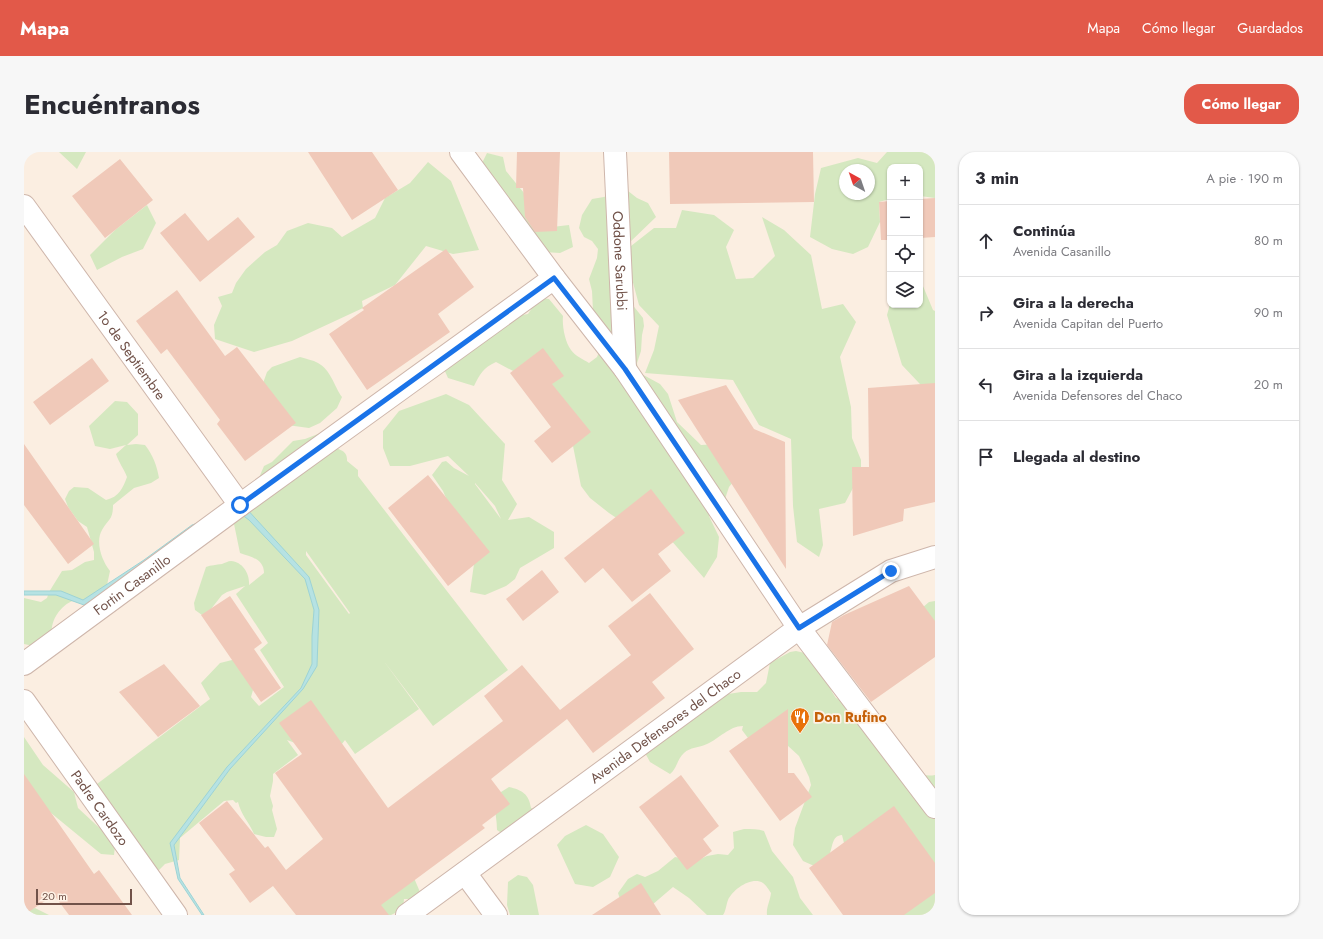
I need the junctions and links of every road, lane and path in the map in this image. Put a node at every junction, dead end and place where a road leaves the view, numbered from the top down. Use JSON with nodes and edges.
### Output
{"nodes":[{"id":1,"x":462,"y":152,"type":"edge"},
{"id":2,"x":615,"y":152,"type":"edge"},
{"id":3,"x":26,"y":215,"type":"edge"},
{"id":4,"x":554,"y":278,"type":"junction"},
{"id":5,"x":625,"y":369,"type":"junction"},
{"id":6,"x":240,"y":505,"type":"junction"},
{"id":7,"x":935,"y":557,"type":"edge"},
{"id":8,"x":799,"y":628,"type":"junction"},
{"id":9,"x":24,"y":664,"type":"edge"},
{"id":10,"x":24,"y":701,"type":"edge"},
{"id":11,"x":935,"y":806,"type":"edge"},
{"id":12,"x":465,"y":873,"type":"junction"},
{"id":13,"x":176,"y":915,"type":"edge"},
{"id":14,"x":407,"y":915,"type":"edge"},
{"id":15,"x":496,"y":915,"type":"edge"}],
"edges":[{"from":1,"to":4,"type":"street"},
{"from":2,"to":5,"type":"street","name":"Oddone Sarubbi"},
{"from":3,"to":6,"type":"street","name":"1o de Septiembre"},
{"from":4,"to":5,"type":"street"},
{"from":4,"to":6,"type":"street","name":"Fortin Casanillo"},
{"from":5,"to":8,"type":"street"},
{"from":6,"to":9,"type":"street","name":"Fortin Casanillo"},
{"from":7,"to":8,"type":"street","name":"Avenida Defensores del Chaco"},
{"from":8,"to":11,"type":"street"},
{"from":8,"to":12,"type":"street","name":"Avenida Defensores del Chaco"},
{"from":10,"to":13,"type":"street","name":"Padre Cardozo"},
{"from":12,"to":14,"type":"street","name":"Avenida Defensores del Chaco"},
{"from":12,"to":15,"type":"street"}]}
